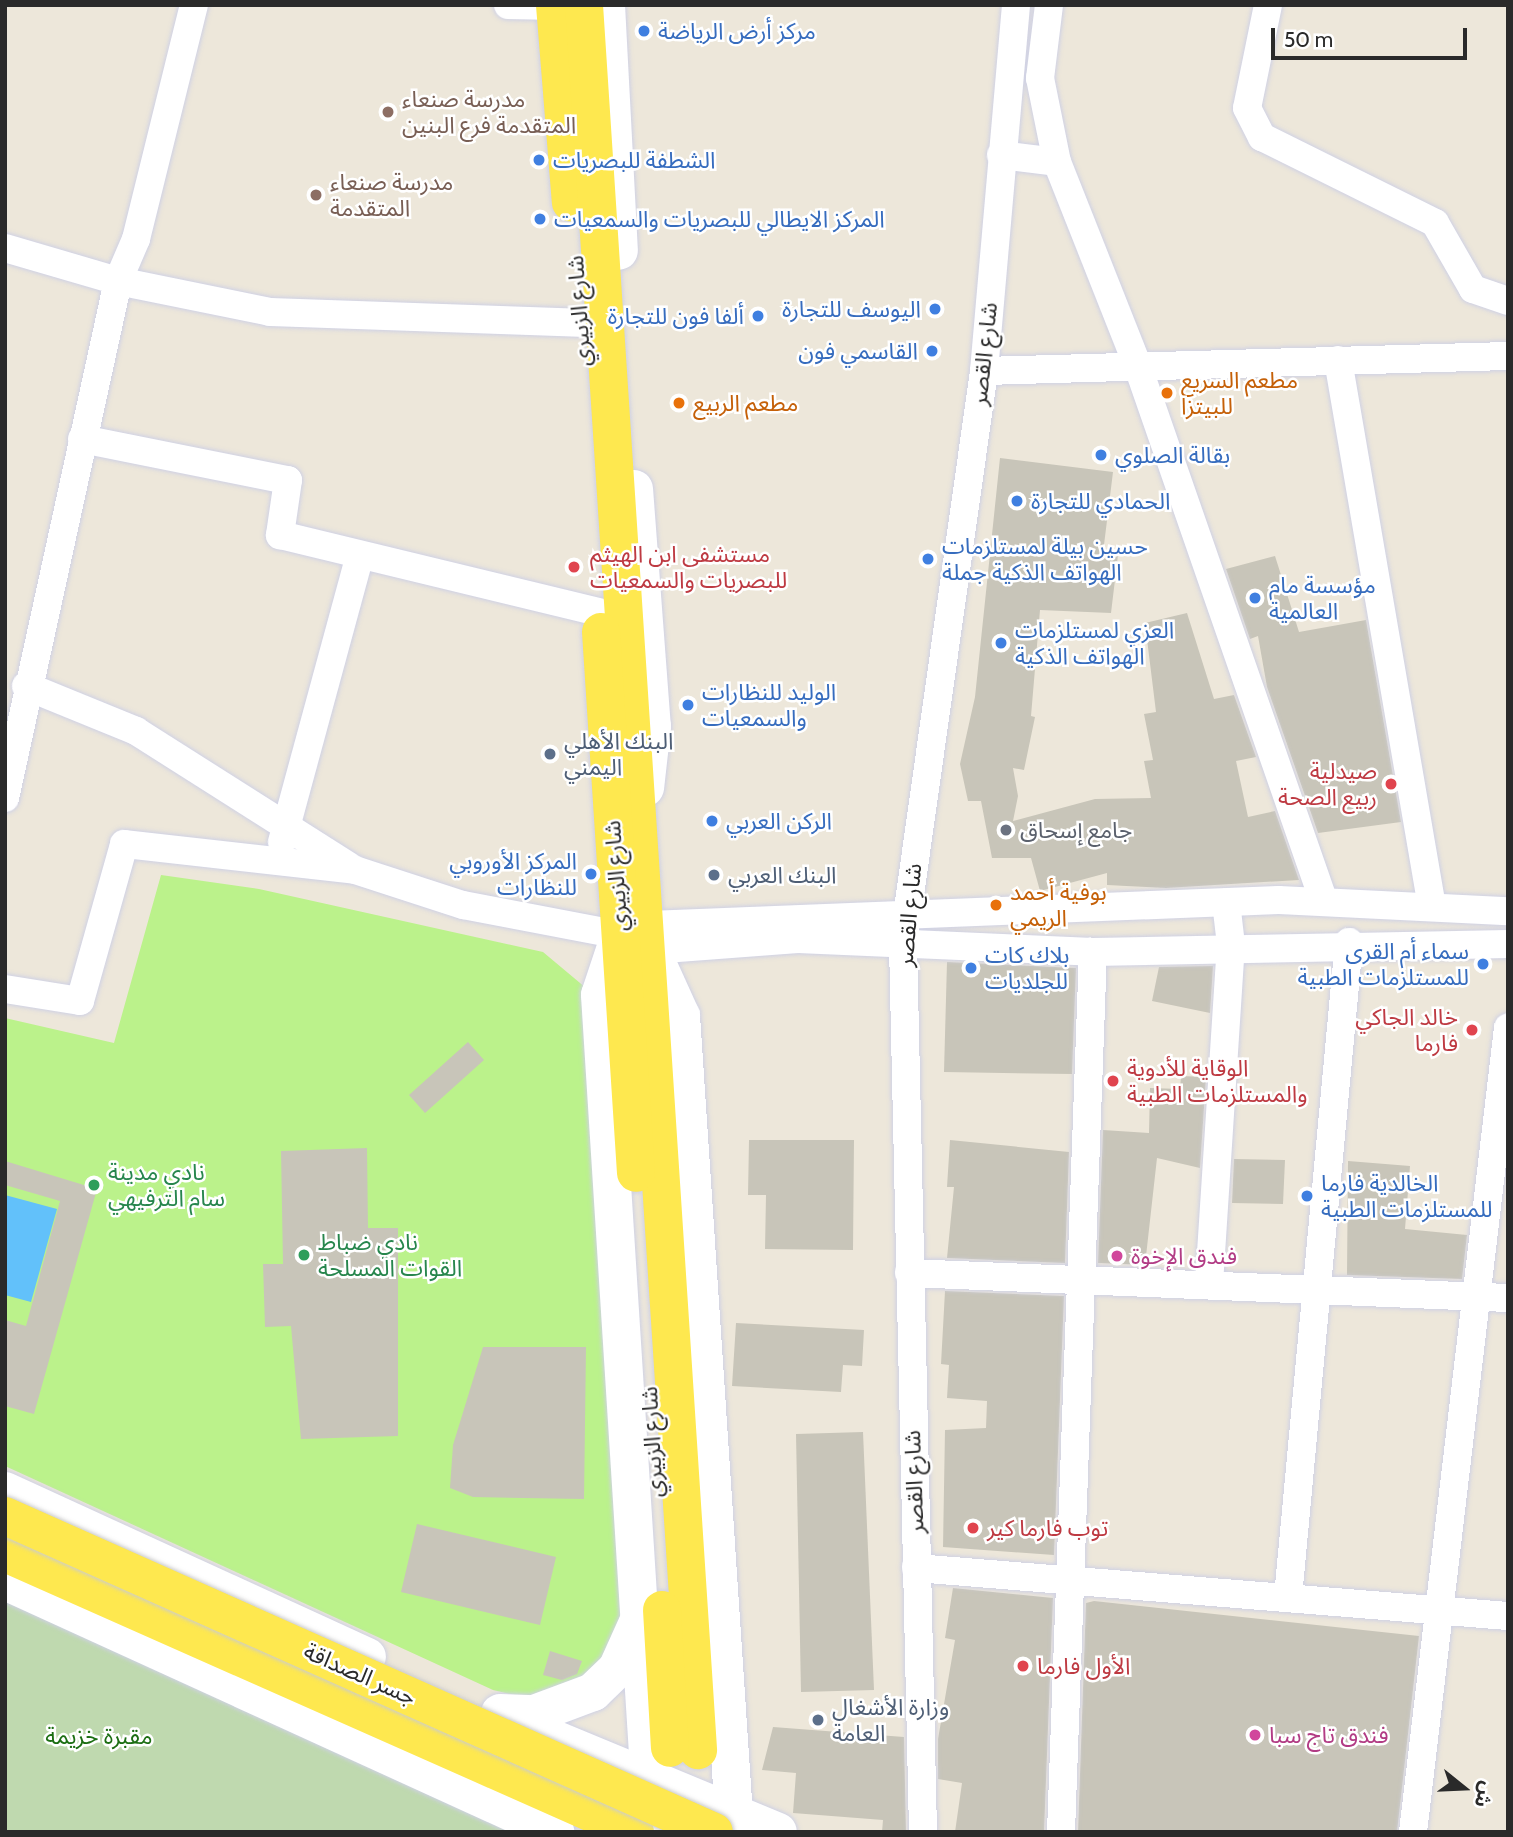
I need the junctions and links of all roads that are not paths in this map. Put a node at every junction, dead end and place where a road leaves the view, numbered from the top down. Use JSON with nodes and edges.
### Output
{"nodes":[{"id":1,"x":194,"y":5,"type":"edge"},
{"id":2,"x":508,"y":5,"type":"edge"},
{"id":3,"x":606,"y":5,"type":"edge"},
{"id":4,"x":1016,"y":5,"type":"edge"},
{"id":5,"x":1049,"y":5,"type":"edge"},
{"id":6,"x":1268,"y":5,"type":"edge"},
{"id":7,"x":565,"y":6,"type":"edge"},
{"id":8,"x":1000,"y":155,"type":"junction"},
{"id":9,"x":1057,"y":162,"type":"junction"},
{"id":10,"x":5,"y":248,"type":"edge"},
{"id":11,"x":118,"y":281,"type":"junction"},
{"id":12,"x":1508,"y":301,"type":"edge"},
{"id":13,"x":580,"y":323,"type":"junction"},
{"id":14,"x":1508,"y":356,"type":"edge"},
{"id":15,"x":1338,"y":360,"type":"junction"},
{"id":16,"x":1137,"y":364,"type":"junction"},
{"id":17,"x":984,"y":371,"type":"junction"},
{"id":18,"x":82,"y":439,"type":"junction"},
{"id":19,"x":360,"y":555,"type":"junction"},
{"id":20,"x":599,"y":612,"type":"junction"},
{"id":21,"x":26,"y":686,"type":"junction"},
{"id":22,"x":5,"y":798,"type":"edge"},
{"id":23,"x":641,"y":821,"type":"junction"},
{"id":24,"x":284,"y":825,"type":"junction"},
{"id":25,"x":279,"y":861,"type":"junction"},
{"id":26,"x":355,"y":870,"type":"junction"},
{"id":27,"x":1323,"y":899,"type":"junction"},
{"id":28,"x":1226,"y":902,"type":"junction"},
{"id":29,"x":1432,"y":906,"type":"junction"},
{"id":30,"x":1508,"y":911,"type":"edge"},
{"id":31,"x":906,"y":912,"type":"junction"},
{"id":32,"x":640,"y":937,"type":"junction"},
{"id":33,"x":1349,"y":942,"type":"junction"},
{"id":34,"x":903,"y":944,"type":"junction"},
{"id":35,"x":1508,"y":944,"type":"edge"},
{"id":36,"x":1231,"y":945,"type":"junction"},
{"id":37,"x":1093,"y":952,"type":"junction"},
{"id":38,"x":5,"y":989,"type":"edge"},
{"id":39,"x":1508,"y":1028,"type":"edge"},
{"id":40,"x":909,"y":1273,"type":"junction"},
{"id":41,"x":1081,"y":1280,"type":"junction"},
{"id":42,"x":1209,"y":1283,"type":"junction"},
{"id":43,"x":1321,"y":1289,"type":"junction"},
{"id":44,"x":1476,"y":1296,"type":"junction"},
{"id":45,"x":1508,"y":1298,"type":"edge"},
{"id":46,"x":5,"y":1491,"type":"edge"},
{"id":47,"x":5,"y":1516,"type":"edge"},
{"id":48,"x":5,"y":1553,"type":"edge"},
{"id":49,"x":916,"y":1568,"type":"junction"},
{"id":50,"x":1072,"y":1580,"type":"junction"},
{"id":51,"x":5,"y":1581,"type":"edge"},
{"id":52,"x":1288,"y":1597,"type":"junction"},
{"id":53,"x":642,"y":1611,"type":"junction"},
{"id":54,"x":1437,"y":1611,"type":"junction"},
{"id":55,"x":1508,"y":1616,"type":"edge"},
{"id":56,"x":490,"y":1713,"type":"junction"},
{"id":57,"x":684,"y":1749,"type":"dead end"},
{"id":58,"x":650,"y":1780,"type":"junction"},
{"id":59,"x":723,"y":1827,"type":"edge"},
{"id":60,"x":555,"y":1832,"type":"edge"},
{"id":61,"x":635,"y":1832,"type":"edge"},
{"id":62,"x":653,"y":1832,"type":"edge"},
{"id":63,"x":685,"y":1832,"type":"edge"},
{"id":64,"x":778,"y":1832,"type":"edge"},
{"id":65,"x":923,"y":1832,"type":"edge"},
{"id":66,"x":1061,"y":1832,"type":"edge"},
{"id":67,"x":1413,"y":1832,"type":"edge"}],
"edges":[{"from":1,"to":11,"type":"street"},
{"from":2,"to":7,"type":"street"},
{"from":3,"to":23,"type":"main road","name":"شارع الزبيري"},
{"from":4,"to":8,"type":"street","name":"شارع القصر"},
{"from":5,"to":9,"type":"street"},
{"from":6,"to":12,"type":"street"},
{"from":7,"to":13,"type":"main road","name":"شارع الزبيري"},
{"from":7,"to":23,"type":"main road","name":"شارع الزبيري"},
{"from":8,"to":9,"type":"street"},
{"from":8,"to":17,"type":"street","name":"شارع القصر"},
{"from":9,"to":16,"type":"street"},
{"from":10,"to":11,"type":"street"},
{"from":11,"to":13,"type":"street"},
{"from":11,"to":18,"type":"street"},
{"from":13,"to":20,"type":"main road","name":"شارع الزبيري"},
{"from":14,"to":15,"type":"street"},
{"from":15,"to":16,"type":"street"},
{"from":15,"to":29,"type":"street"},
{"from":16,"to":17,"type":"street"},
{"from":16,"to":27,"type":"street"},
{"from":17,"to":31,"type":"street","name":"شارع القصر"},
{"from":18,"to":19,"type":"street"},
{"from":18,"to":21,"type":"street"},
{"from":19,"to":20,"type":"street"},
{"from":19,"to":24,"type":"street"},
{"from":20,"to":32,"type":"main road","name":"شارع الزبيري"},
{"from":21,"to":22,"type":"street"},
{"from":21,"to":24,"type":"street"},
{"from":23,"to":32,"type":"main road","name":"شارع الزبيري"},
{"from":24,"to":25,"type":"street"},
{"from":24,"to":26,"type":"street"},
{"from":25,"to":26,"type":"street"},
{"from":25,"to":38,"type":"street"},
{"from":26,"to":32,"type":"street"},
{"from":27,"to":28,"type":"street"},
{"from":27,"to":29,"type":"street"},
{"from":28,"to":31,"type":"street"},
{"from":28,"to":36,"type":"street"},
{"from":29,"to":30,"type":"street"},
{"from":31,"to":32,"type":"street"},
{"from":31,"to":34,"type":"street","name":"شارع القصر"},
{"from":32,"to":34,"type":"street"},
{"from":32,"to":53,"type":"main road"},
{"from":32,"to":57,"type":"main road","name":"شارع الزبيري"},
{"from":32,"to":59,"type":"main road"},
{"from":33,"to":35,"type":"street"},
{"from":33,"to":36,"type":"street"},
{"from":33,"to":43,"type":"street"},
{"from":34,"to":37,"type":"street"},
{"from":34,"to":40,"type":"street","name":"شارع القصر"},
{"from":36,"to":37,"type":"street"},
{"from":36,"to":42,"type":"street"},
{"from":37,"to":41,"type":"street"},
{"from":39,"to":44,"type":"street"},
{"from":40,"to":41,"type":"street"},
{"from":40,"to":49,"type":"street","name":"شارع القصر"},
{"from":41,"to":42,"type":"street"},
{"from":41,"to":50,"type":"street"},
{"from":42,"to":43,"type":"street"},
{"from":43,"to":44,"type":"street"},
{"from":43,"to":52,"type":"street"},
{"from":44,"to":45,"type":"street"},
{"from":44,"to":54,"type":"street"},
{"from":46,"to":56,"type":"main road"},
{"from":47,"to":59,"type":"main road","name":"جسر الصداقة","bridge":true},
{"from":48,"to":61,"type":"main road","name":"جسر الصداقة"},
{"from":49,"to":50,"type":"street"},
{"from":49,"to":65,"type":"street","name":"شارع القصر"},
{"from":50,"to":52,"type":"street"},
{"from":50,"to":66,"type":"street"},
{"from":51,"to":60,"type":"main road"},
{"from":52,"to":54,"type":"street"},
{"from":53,"to":56,"type":"main road"},
{"from":53,"to":58,"type":"main road"},
{"from":54,"to":55,"type":"street"},
{"from":54,"to":67,"type":"street"},
{"from":56,"to":58,"type":"main road"},
{"from":58,"to":59,"type":"main road"},
{"from":58,"to":62,"type":"main road"},
{"from":58,"to":63,"type":"main road"},
{"from":59,"to":64,"type":"main road"}]}
